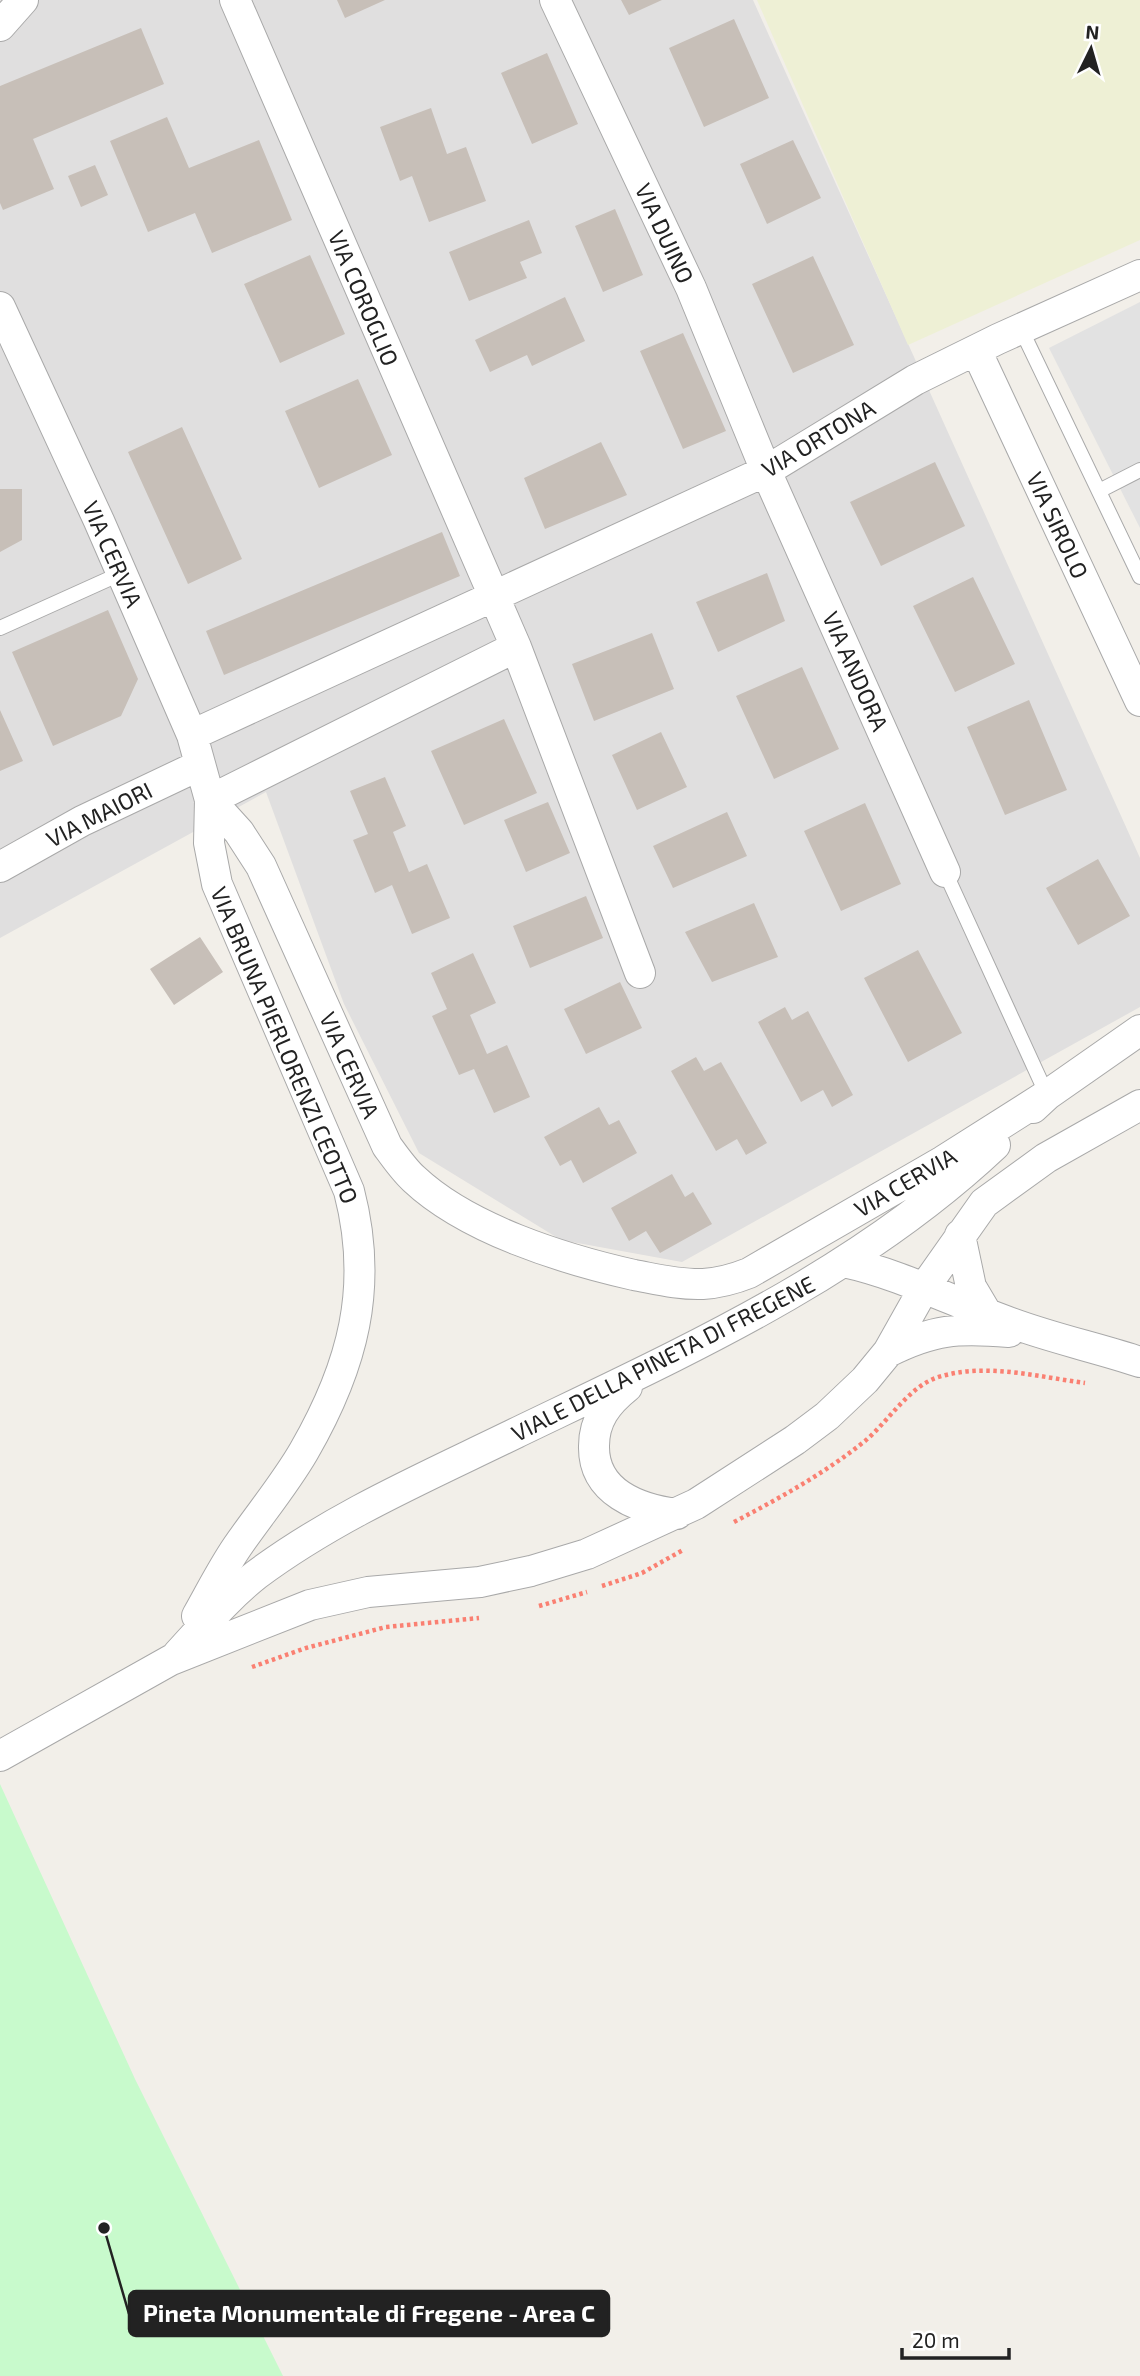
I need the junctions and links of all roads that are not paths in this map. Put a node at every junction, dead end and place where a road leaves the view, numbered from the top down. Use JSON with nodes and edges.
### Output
{"nodes":[{"id":1,"x":23,"y":0,"type":"edge"},
{"id":2,"x":235,"y":0,"type":"edge"},
{"id":3,"x":555,"y":0,"type":"edge"},
{"id":4,"x":0,"y":26,"type":"edge"},
{"id":5,"x":1140,"y":275,"type":"edge"},
{"id":6,"x":0,"y":307,"type":"edge"},
{"id":7,"x":1021,"y":329,"type":"junction"},
{"id":8,"x":976,"y":350,"type":"junction"},
{"id":9,"x":1140,"y":470,"type":"edge"},
{"id":10,"x":766,"y":471,"type":"junction"},
{"id":11,"x":1099,"y":491,"type":"junction"},
{"id":12,"x":122,"y":572,"type":"junction"},
{"id":13,"x":1140,"y":577,"type":"edge"},
{"id":14,"x":494,"y":596,"type":"junction"},
{"id":15,"x":0,"y":628,"type":"edge"},
{"id":16,"x":516,"y":646,"type":"junction"},
{"id":17,"x":1140,"y":701,"type":"edge"},
{"id":18,"x":192,"y":735,"type":"junction"},
{"id":19,"x":200,"y":765,"type":"junction"},
{"id":20,"x":210,"y":800,"type":"junction"},
{"id":21,"x":0,"y":867,"type":"edge"},
{"id":22,"x":945,"y":872,"type":"joint"},
{"id":23,"x":640,"y":973,"type":"dead end"},
{"id":24,"x":1140,"y":1030,"type":"edge"},
{"id":25,"x":1047,"y":1095,"type":"junction"},
{"id":26,"x":1140,"y":1105,"type":"edge"},
{"id":27,"x":960,"y":1235,"type":"junction"},
{"id":28,"x":844,"y":1262,"type":"junction"},
{"id":29,"x":924,"y":1288,"type":"junction"},
{"id":30,"x":987,"y":1314,"type":"junction"},
{"id":31,"x":1040,"y":1334,"type":"junction"},
{"id":32,"x":888,"y":1353,"type":"junction"},
{"id":33,"x":1140,"y":1362,"type":"edge"},
{"id":34,"x":649,"y":1369,"type":"junction"},
{"id":35,"x":677,"y":1514,"type":"junction"},
{"id":36,"x":171,"y":1660,"type":"junction"},
{"id":37,"x":0,"y":1756,"type":"edge"}],
"edges":[{"from":1,"to":4,"type":"street"},
{"from":2,"to":14,"type":"street","name":"VIA COROGLIO"},
{"from":3,"to":10,"type":"street","name":"VIA DUINO"},
{"from":5,"to":7,"type":"street","name":"VIA ORTONA"},
{"from":6,"to":12,"type":"street","name":"VIA CERVIA"},
{"from":7,"to":8,"type":"street","name":"VIA ORTONA"},
{"from":7,"to":11,"type":"lane"},
{"from":8,"to":10,"type":"street","name":"VIA ORTONA"},
{"from":8,"to":17,"type":"street","name":"VIA SIROLO"},
{"from":9,"to":11,"type":"lane"},
{"from":10,"to":14,"type":"street","name":"VIA ORTONA"},
{"from":10,"to":22,"type":"street","name":"VIA ANDORA"},
{"from":11,"to":13,"type":"lane"},
{"from":12,"to":15,"type":"lane"},
{"from":12,"to":18,"type":"street","name":"VIA CERVIA"},
{"from":14,"to":16,"type":"street","name":"VIA COROGLIO"},
{"from":14,"to":18,"type":"street","name":"VIA ORTONA"},
{"from":16,"to":20,"type":"street"},
{"from":16,"to":23,"type":"street"},
{"from":18,"to":19,"type":"street","name":"VIA CERVIA"},
{"from":19,"to":20,"type":"street","name":"VIA CERVIA"},
{"from":19,"to":21,"type":"street","name":"VIA MAIORI"},
{"from":20,"to":25,"type":"street","name":"VIA CERVIA"},
{"from":20,"to":36,"type":"street","name":"VIA BRUNA PIERLORENZI CEOTTO"},
{"from":22,"to":25,"type":"lane"},
{"from":24,"to":25,"type":"street","name":"VIALE DELLA PINETA DI FREGENE"},
{"from":25,"to":28,"type":"street","name":"VIALE DELLA PINETA DI FREGENE"},
{"from":26,"to":27,"type":"street","name":"VIALE DELLA PINETA DI FREGENE"},
{"from":27,"to":29,"type":"street","name":"VIALE DELLA PINETA DI FREGENE"},
{"from":27,"to":30,"type":"street"},
{"from":28,"to":29,"type":"street"},
{"from":28,"to":34,"type":"street","name":"VIALE DELLA PINETA DI FREGENE"},
{"from":29,"to":30,"type":"street"},
{"from":29,"to":32,"type":"street","name":"VIALE DELLA PINETA DI FREGENE"},
{"from":30,"to":31,"type":"street"},
{"from":31,"to":32,"type":"street"},
{"from":31,"to":33,"type":"street"},
{"from":32,"to":35,"type":"street","name":"VIALE DELLA PINETA DI FREGENE"},
{"from":34,"to":35,"type":"street"},
{"from":34,"to":36,"type":"street","name":"VIALE DELLA PINETA DI FREGENE"},
{"from":35,"to":36,"type":"street","name":"VIALE DELLA PINETA DI FREGENE"},
{"from":36,"to":37,"type":"street","name":"VIALE DELLA PINETA DI FREGENE"}]}
